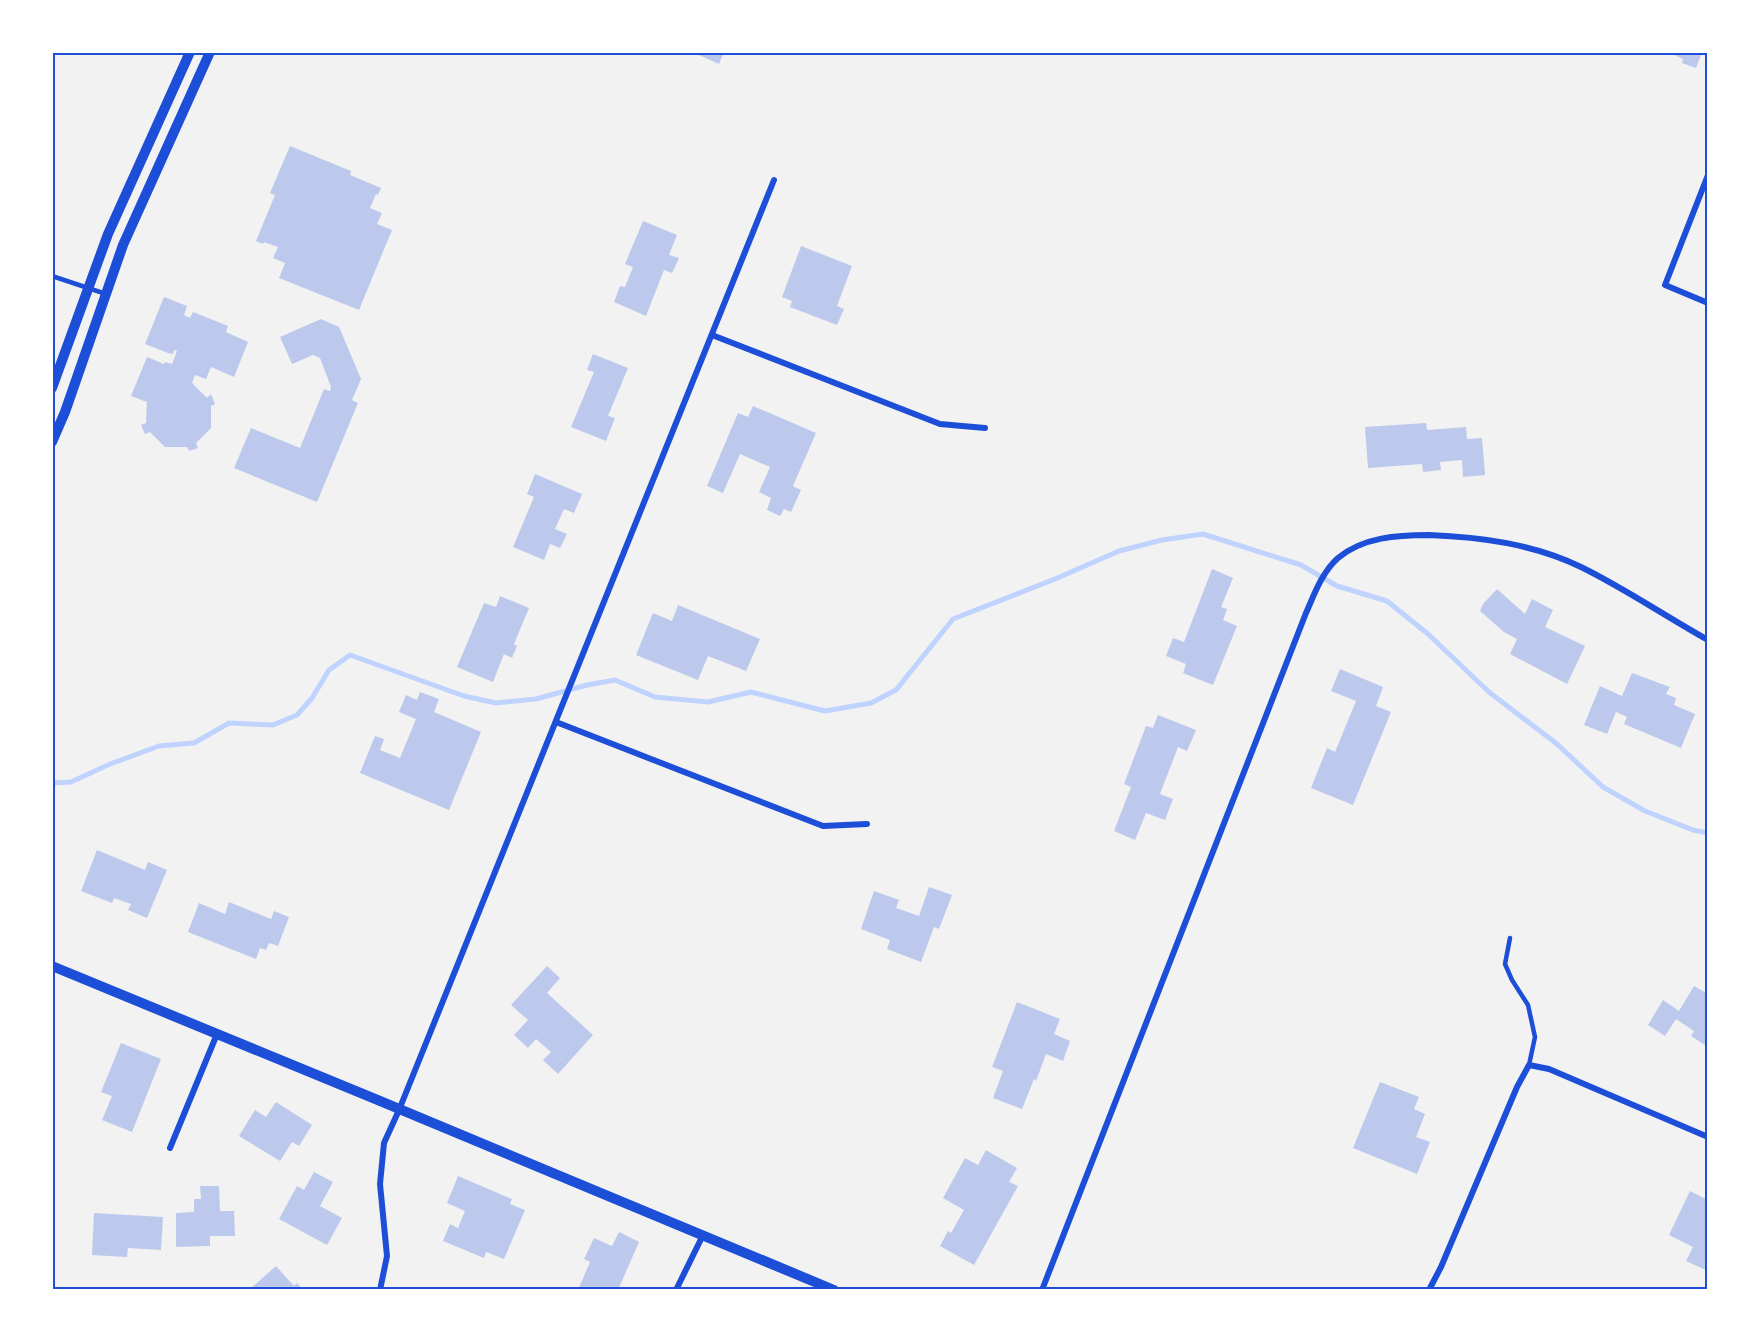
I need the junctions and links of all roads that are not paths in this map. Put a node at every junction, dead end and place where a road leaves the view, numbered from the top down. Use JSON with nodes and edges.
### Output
{"nodes":[{"id":1,"x":190,"y":52,"type":"edge"},
{"id":2,"x":210,"y":52,"type":"edge"},
{"id":3,"x":1707,"y":175,"type":"edge"},
{"id":4,"x":774,"y":180,"type":"dead end"},
{"id":5,"x":52,"y":276,"type":"edge"},
{"id":6,"x":87,"y":288,"type":"junction"},
{"id":7,"x":106,"y":294,"type":"junction"},
{"id":8,"x":1707,"y":303,"type":"edge"},
{"id":9,"x":712,"y":335,"type":"junction"},
{"id":10,"x":52,"y":388,"type":"edge"},
{"id":11,"x":985,"y":428,"type":"dead end"},
{"id":12,"x":52,"y":442,"type":"edge"},
{"id":13,"x":1707,"y":640,"type":"edge"},
{"id":14,"x":556,"y":722,"type":"junction"},
{"id":15,"x":867,"y":824,"type":"dead end"},
{"id":16,"x":1510,"y":938,"type":"dead end"},
{"id":17,"x":52,"y":966,"type":"edge"},
{"id":18,"x":217,"y":1034,"type":"junction"},
{"id":19,"x":1529,"y":1065,"type":"junction"},
{"id":20,"x":399,"y":1110,"type":"junction"},
{"id":21,"x":1707,"y":1137,"type":"edge"},
{"id":22,"x":170,"y":1148,"type":"dead end"},
{"id":23,"x":703,"y":1235,"type":"junction"},
{"id":24,"x":380,"y":1290,"type":"edge"},
{"id":25,"x":676,"y":1290,"type":"edge"},
{"id":26,"x":834,"y":1290,"type":"edge"},
{"id":27,"x":1042,"y":1290,"type":"edge"},
{"id":28,"x":1429,"y":1290,"type":"edge"}],
"edges":[{"from":1,"to":6,"type":"street"},
{"from":2,"to":7,"type":"street"},
{"from":3,"to":8,"type":"street"},
{"from":4,"to":9,"type":"street"},
{"from":5,"to":6,"type":"lane"},
{"from":6,"to":7,"type":"lane"},
{"from":6,"to":10,"type":"street"},
{"from":7,"to":12,"type":"street"},
{"from":9,"to":11,"type":"street"},
{"from":9,"to":14,"type":"street"},
{"from":13,"to":27,"type":"street"},
{"from":14,"to":15,"type":"street"},
{"from":14,"to":20,"type":"street"},
{"from":16,"to":19,"type":"lane"},
{"from":17,"to":18,"type":"street"},
{"from":18,"to":20,"type":"street"},
{"from":18,"to":22,"type":"street"},
{"from":19,"to":21,"type":"street"},
{"from":19,"to":28,"type":"street"},
{"from":20,"to":23,"type":"street"},
{"from":20,"to":24,"type":"street"},
{"from":23,"to":25,"type":"street"},
{"from":23,"to":26,"type":"street"}]}
